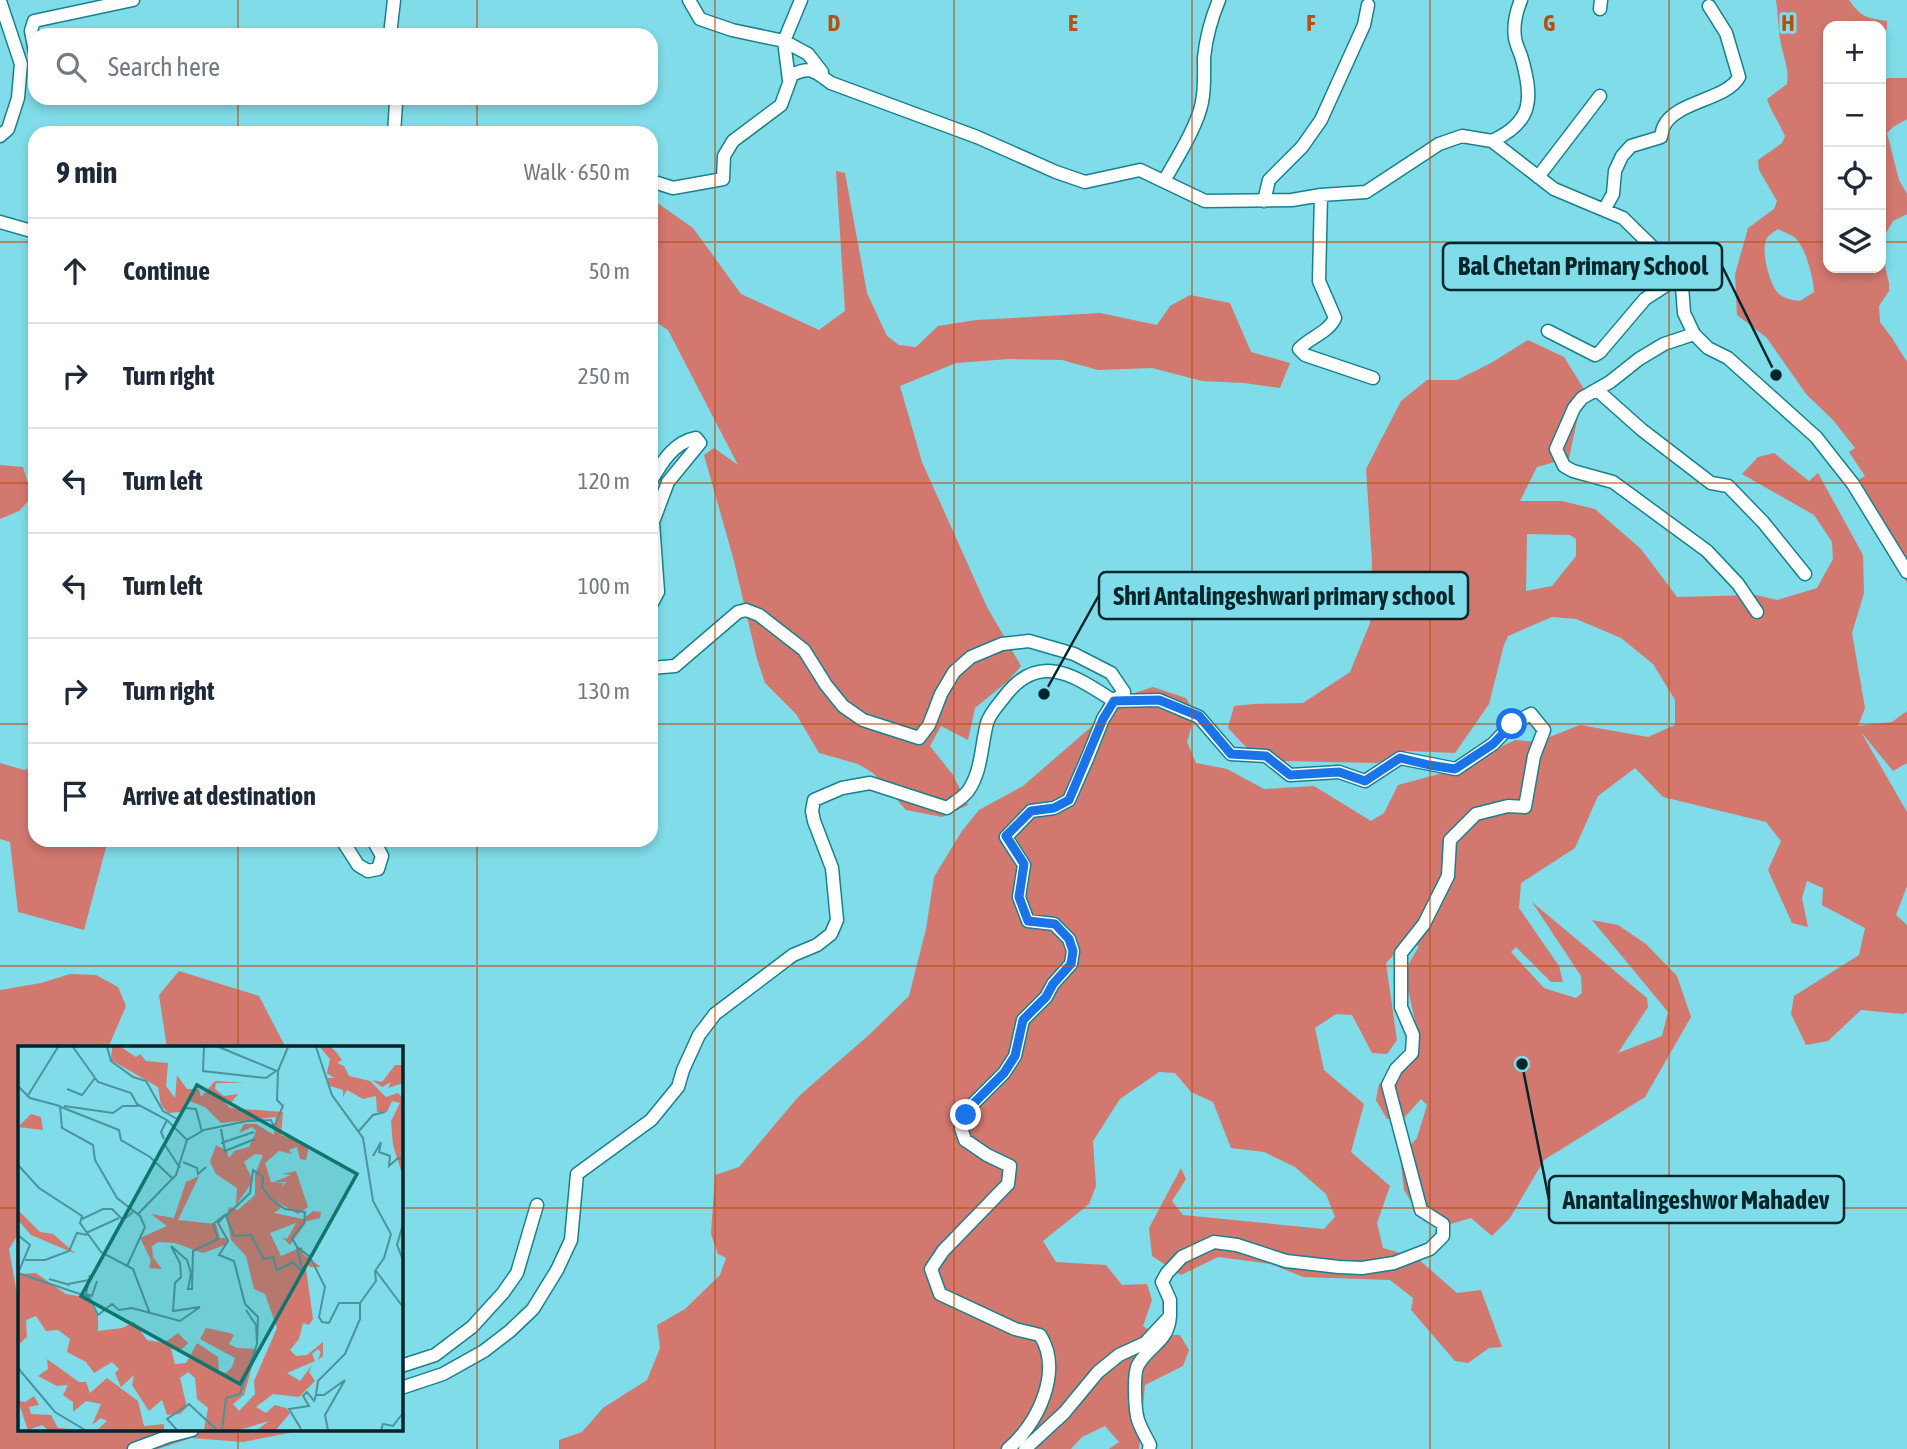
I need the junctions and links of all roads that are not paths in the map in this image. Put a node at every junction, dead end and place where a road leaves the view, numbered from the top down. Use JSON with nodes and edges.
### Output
{"nodes":[{"id":1,"x":133,"y":0,"type":"edge"},
{"id":2,"x":394,"y":0,"type":"edge"},
{"id":3,"x":689,"y":0,"type":"edge"},
{"id":4,"x":801,"y":0,"type":"edge"},
{"id":5,"x":1219,"y":0,"type":"edge"},
{"id":6,"x":1521,"y":0,"type":"edge"},
{"id":7,"x":0,"y":1,"type":"edge"},
{"id":8,"x":1368,"y":5,"type":"dead end"},
{"id":9,"x":1709,"y":6,"type":"dead end"},
{"id":10,"x":32,"y":28,"type":"edge"},
{"id":11,"x":391,"y":28,"type":"edge"},
{"id":12,"x":784,"y":41,"type":"junction"},
{"id":13,"x":789,"y":80,"type":"junction"},
{"id":14,"x":831,"y":83,"type":"junction"},
{"id":15,"x":1600,"y":96,"type":"dead end"},
{"id":16,"x":396,"y":105,"type":"edge"},
{"id":17,"x":394,"y":126,"type":"edge"},
{"id":18,"x":0,"y":136,"type":"edge"},
{"id":19,"x":1492,"y":141,"type":"junction"},
{"id":20,"x":1538,"y":177,"type":"junction"},
{"id":21,"x":1164,"y":181,"type":"junction"},
{"id":22,"x":658,"y":183,"type":"edge"},
{"id":23,"x":1321,"y":195,"type":"junction"},
{"id":24,"x":1264,"y":201,"type":"junction"},
{"id":25,"x":1604,"y":210,"type":"junction"},
{"id":26,"x":0,"y":222,"type":"edge"},
{"id":27,"x":28,"y":230,"type":"edge"},
{"id":28,"x":1679,"y":277,"type":"junction"},
{"id":29,"x":1548,"y":331,"type":"dead end"},
{"id":30,"x":1694,"y":334,"type":"junction"},
{"id":31,"x":1373,"y":378,"type":"dead end"},
{"id":32,"x":1597,"y":390,"type":"junction"},
{"id":33,"x":658,"y":469,"type":"edge"},
{"id":34,"x":658,"y":509,"type":"edge"},
{"id":35,"x":1907,"y":572,"type":"edge"},
{"id":36,"x":1805,"y":574,"type":"dead end"},
{"id":37,"x":1757,"y":612,"type":"dead end"},
{"id":38,"x":658,"y":667,"type":"edge"},
{"id":39,"x":1114,"y":701,"type":"junction"},
{"id":40,"x":346,"y":847,"type":"edge"},
{"id":41,"x":377,"y":847,"type":"edge"},
{"id":42,"x":537,"y":1205,"type":"dead end"},
{"id":43,"x":1170,"y":1316,"type":"junction"},
{"id":44,"x":402,"y":1366,"type":"edge"},
{"id":45,"x":402,"y":1388,"type":"edge"},
{"id":46,"x":184,"y":1432,"type":"edge"},
{"id":47,"x":134,"y":1449,"type":"edge"},
{"id":48,"x":1008,"y":1449,"type":"edge"},
{"id":49,"x":1025,"y":1449,"type":"edge"},
{"id":50,"x":1149,"y":1449,"type":"edge"}],
"edges":[{"from":1,"to":10,"type":"street"},
{"from":2,"to":11,"type":"street"},
{"from":3,"to":12,"type":"street"},
{"from":4,"to":12,"type":"street"},
{"from":5,"to":21,"type":"street"},
{"from":6,"to":19,"type":"street"},
{"from":7,"to":18,"type":"street"},
{"from":8,"to":24,"type":"street"},
{"from":9,"to":25,"type":"street"},
{"from":12,"to":13,"type":"street"},
{"from":12,"to":14,"type":"street"},
{"from":13,"to":14,"type":"street"},
{"from":13,"to":22,"type":"street"},
{"from":14,"to":21,"type":"street"},
{"from":15,"to":20,"type":"street"},
{"from":16,"to":17,"type":"street"},
{"from":19,"to":20,"type":"street"},
{"from":19,"to":23,"type":"street"},
{"from":20,"to":25,"type":"street"},
{"from":21,"to":24,"type":"street"},
{"from":23,"to":24,"type":"street"},
{"from":23,"to":31,"type":"street"},
{"from":25,"to":28,"type":"street"},
{"from":26,"to":27,"type":"street"},
{"from":28,"to":29,"type":"street"},
{"from":28,"to":30,"type":"street"},
{"from":30,"to":32,"type":"street"},
{"from":30,"to":35,"type":"street"},
{"from":32,"to":36,"type":"street"},
{"from":32,"to":37,"type":"street"},
{"from":33,"to":34,"type":"street"},
{"from":38,"to":39,"type":"street"},
{"from":39,"to":43,"type":"street"},
{"from":39,"to":45,"type":"street"},
{"from":39,"to":48,"type":"street"},
{"from":40,"to":41,"type":"street"},
{"from":42,"to":44,"type":"street"},
{"from":43,"to":49,"type":"street"},
{"from":43,"to":50,"type":"street"},
{"from":46,"to":47,"type":"street"}]}
